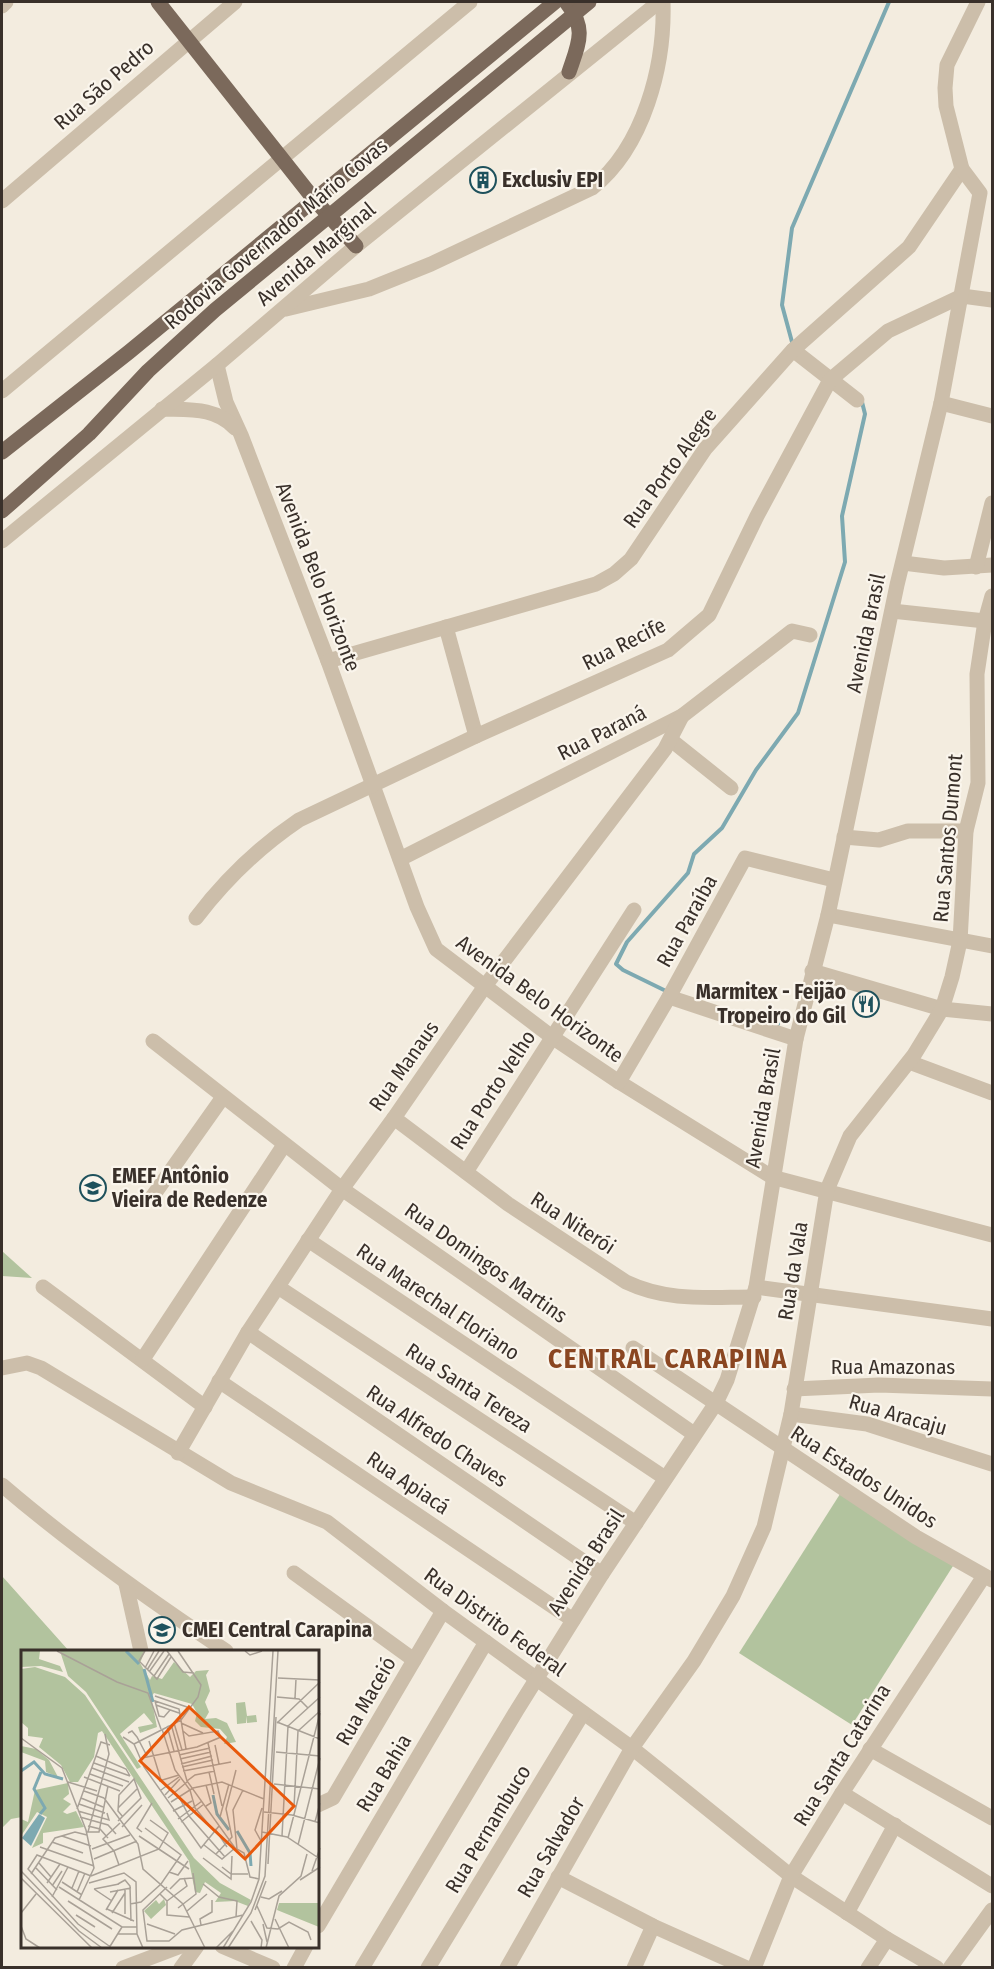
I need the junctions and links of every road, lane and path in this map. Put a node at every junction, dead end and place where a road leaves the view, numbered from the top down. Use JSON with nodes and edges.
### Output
{"nodes":[{"id":1,"x":6,"y":2,"type":"edge"},
{"id":2,"x":158,"y":2,"type":"edge"},
{"id":3,"x":235,"y":2,"type":"edge"},
{"id":4,"x":470,"y":2,"type":"edge"},
{"id":5,"x":555,"y":2,"type":"edge"},
{"id":6,"x":589,"y":2,"type":"edge"},
{"id":7,"x":661,"y":2,"type":"edge"},
{"id":8,"x":978,"y":2,"type":"edge"},
{"id":9,"x":2,"y":6,"type":"edge"},
{"id":10,"x":570,"y":7,"type":"edge"},
{"id":11,"x":189,"y":40,"type":"junction"},
{"id":12,"x":569,"y":72,"type":"junction"},
{"id":13,"x":280,"y":157,"type":"junction"},
{"id":14,"x":962,"y":169,"type":"junction"},
{"id":15,"x":986,"y":195,"type":"edge"},
{"id":16,"x":313,"y":198,"type":"junction"},
{"id":17,"x":2,"y":201,"type":"edge"},
{"id":18,"x":329,"y":216,"type":"junction"},
{"id":19,"x":356,"y":246,"type":"junction"},
{"id":20,"x":962,"y":296,"type":"junction"},
{"id":21,"x":993,"y":300,"type":"edge"},
{"id":22,"x":284,"y":310,"type":"junction"},
{"id":23,"x":793,"y":350,"type":"junction"},
{"id":24,"x":217,"y":365,"type":"junction"},
{"id":25,"x":830,"y":380,"type":"junction"},
{"id":26,"x":2,"y":391,"type":"edge"},
{"id":27,"x":857,"y":400,"type":"dead end"},
{"id":28,"x":941,"y":403,"type":"junction"},
{"id":29,"x":162,"y":409,"type":"junction"},
{"id":30,"x":993,"y":416,"type":"edge"},
{"id":31,"x":241,"y":435,"type":"junction"},
{"id":32,"x":2,"y":452,"type":"edge"},
{"id":33,"x":993,"y":503,"type":"edge"},
{"id":34,"x":2,"y":511,"type":"edge"},
{"id":35,"x":2,"y":541,"type":"edge"},
{"id":36,"x":903,"y":563,"type":"junction"},
{"id":37,"x":993,"y":565,"type":"edge"},
{"id":38,"x":976,"y":567,"type":"junction"},
{"id":39,"x":993,"y":596,"type":"edge"},
{"id":40,"x":892,"y":611,"type":"junction"},
{"id":41,"x":985,"y":621,"type":"junction"},
{"id":42,"x":447,"y":627,"type":"junction"},
{"id":43,"x":810,"y":635,"type":"dead end"},
{"id":44,"x":328,"y":661,"type":"junction"},
{"id":45,"x":682,"y":716,"type":"junction"},
{"id":46,"x":476,"y":736,"type":"junction"},
{"id":47,"x":671,"y":740,"type":"junction"},
{"id":48,"x":993,"y":773,"type":"edge"},
{"id":49,"x":978,"y":783,"type":"junction"},
{"id":50,"x":372,"y":785,"type":"junction"},
{"id":51,"x":731,"y":788,"type":"dead end"},
{"id":52,"x":966,"y":831,"type":"junction"},
{"id":53,"x":844,"y":837,"type":"junction"},
{"id":54,"x":400,"y":859,"type":"junction"},
{"id":55,"x":834,"y":880,"type":"junction"},
{"id":56,"x":634,"y":910,"type":"dead end"},
{"id":57,"x":828,"y":915,"type":"junction"},
{"id":58,"x":196,"y":918,"type":"dead end"},
{"id":59,"x":960,"y":941,"type":"junction"},
{"id":60,"x":993,"y":946,"type":"edge"},
{"id":61,"x":812,"y":971,"type":"junction"},
{"id":62,"x":484,"y":986,"type":"junction"},
{"id":63,"x":669,"y":998,"type":"junction"},
{"id":64,"x":942,"y":1009,"type":"junction"},
{"id":65,"x":993,"y":1014,"type":"edge"},
{"id":66,"x":552,"y":1037,"type":"junction"},
{"id":67,"x":796,"y":1039,"type":"junction"},
{"id":68,"x":153,"y":1041,"type":"dead end"},
{"id":69,"x":909,"y":1062,"type":"junction"},
{"id":70,"x":619,"y":1082,"type":"junction"},
{"id":71,"x":993,"y":1093,"type":"edge"},
{"id":72,"x":223,"y":1097,"type":"junction"},
{"id":73,"x":394,"y":1118,"type":"junction"},
{"id":74,"x":284,"y":1144,"type":"junction"},
{"id":75,"x":466,"y":1172,"type":"junction"},
{"id":76,"x":772,"y":1177,"type":"junction"},
{"id":77,"x":342,"y":1189,"type":"junction"},
{"id":78,"x":827,"y":1190,"type":"junction"},
{"id":79,"x":150,"y":1200,"type":"dead end"},
{"id":80,"x":991,"y":1231,"type":"edge"},
{"id":81,"x":308,"y":1240,"type":"junction"},
{"id":82,"x":43,"y":1287,"type":"dead end"},
{"id":83,"x":278,"y":1287,"type":"junction"},
{"id":84,"x":755,"y":1292,"type":"junction"},
{"id":85,"x":811,"y":1294,"type":"junction"},
{"id":86,"x":993,"y":1319,"type":"edge"},
{"id":87,"x":248,"y":1332,"type":"junction"},
{"id":88,"x":633,"y":1348,"type":"dead end"},
{"id":89,"x":143,"y":1359,"type":"junction"},
{"id":90,"x":2,"y":1368,"type":"edge"},
{"id":91,"x":219,"y":1381,"type":"junction"},
{"id":92,"x":794,"y":1389,"type":"junction"},
{"id":93,"x":993,"y":1389,"type":"edge"},
{"id":94,"x":716,"y":1403,"type":"junction"},
{"id":95,"x":205,"y":1407,"type":"junction"},
{"id":96,"x":790,"y":1414,"type":"junction"},
{"id":97,"x":694,"y":1434,"type":"junction"},
{"id":98,"x":784,"y":1450,"type":"junction"},
{"id":99,"x":178,"y":1453,"type":"junction"},
{"id":100,"x":993,"y":1464,"type":"edge"},
{"id":101,"x":665,"y":1478,"type":"junction"},
{"id":102,"x":2,"y":1485,"type":"edge"},
{"id":103,"x":636,"y":1523,"type":"junction"},
{"id":104,"x":294,"y":1573,"type":"dead end"},
{"id":105,"x":602,"y":1574,"type":"junction"},
{"id":106,"x":988,"y":1578,"type":"edge"},
{"id":107,"x":126,"y":1584,"type":"junction"},
{"id":108,"x":443,"y":1611,"type":"junction"},
{"id":109,"x":573,"y":1620,"type":"junction"},
{"id":110,"x":486,"y":1642,"type":"junction"},
{"id":111,"x":141,"y":1650,"type":"edge"},
{"id":112,"x":225,"y":1650,"type":"edge"},
{"id":113,"x":414,"y":1660,"type":"junction"},
{"id":114,"x":537,"y":1678,"type":"junction"},
{"id":115,"x":583,"y":1713,"type":"junction"},
{"id":116,"x":632,"y":1748,"type":"junction"},
{"id":117,"x":870,"y":1749,"type":"junction"},
{"id":118,"x":842,"y":1793,"type":"junction"},
{"id":119,"x":320,"y":1804,"type":"edge"},
{"id":120,"x":993,"y":1818,"type":"edge"},
{"id":121,"x":896,"y":1825,"type":"junction"},
{"id":122,"x":792,"y":1876,"type":"junction"},
{"id":123,"x":558,"y":1877,"type":"junction"},
{"id":124,"x":993,"y":1886,"type":"edge"},
{"id":125,"x":993,"y":1910,"type":"edge"},
{"id":126,"x":847,"y":1913,"type":"junction"},
{"id":127,"x":320,"y":1923,"type":"edge"},
{"id":128,"x":652,"y":1926,"type":"junction"},
{"id":129,"x":886,"y":1939,"type":"junction"},
{"id":130,"x":178,"y":1948,"type":"edge"},
{"id":131,"x":196,"y":1948,"type":"edge"},
{"id":132,"x":224,"y":1948,"type":"edge"},
{"id":133,"x":305,"y":1948,"type":"edge"},
{"id":134,"x":123,"y":1968,"type":"edge"},
{"id":135,"x":181,"y":1968,"type":"edge"},
{"id":136,"x":273,"y":1968,"type":"edge"},
{"id":137,"x":294,"y":1968,"type":"edge"},
{"id":138,"x":362,"y":1968,"type":"edge"},
{"id":139,"x":428,"y":1968,"type":"edge"},
{"id":140,"x":507,"y":1968,"type":"edge"},
{"id":141,"x":634,"y":1968,"type":"edge"},
{"id":142,"x":747,"y":1968,"type":"edge"},
{"id":143,"x":754,"y":1968,"type":"edge"},
{"id":144,"x":868,"y":1968,"type":"edge"},
{"id":145,"x":937,"y":1968,"type":"edge"},
{"id":146,"x":950,"y":1968,"type":"edge"}],
"edges":[{"from":1,"to":9,"type":"street"},
{"from":2,"to":11,"type":"main road"},
{"from":3,"to":11,"type":"street","name":"Rua São Pedro"},
{"from":4,"to":13,"type":"street"},
{"from":5,"to":16,"type":"main road","name":"Rodovia Governador Mário Covas"},
{"from":6,"to":10,"type":"main road","name":"Rodovia Governador Mário Covas"},
{"from":7,"to":12,"type":"street","name":"Avenida Marginal"},
{"from":7,"to":22,"type":"street"},
{"from":8,"to":14,"type":"street","name":"Avenida Brasil"},
{"from":10,"to":12,"type":"main road"},
{"from":10,"to":18,"type":"main road","name":"Rodovia Governador Mário Covas"},
{"from":11,"to":13,"type":"main road"},
{"from":11,"to":17,"type":"street","name":"Rua São Pedro"},
{"from":12,"to":19,"type":"street","name":"Avenida Marginal"},
{"from":13,"to":16,"type":"main road"},
{"from":13,"to":26,"type":"street"},
{"from":14,"to":15,"type":"street","name":"Avenida Brasil"},
{"from":14,"to":23,"type":"street","name":"Rua Porto Alegre"},
{"from":15,"to":20,"type":"street","name":"Avenida Brasil"},
{"from":16,"to":18,"type":"main road"},
{"from":16,"to":32,"type":"main road","name":"Rodovia Governador Mário Covas"},
{"from":18,"to":19,"type":"main road"},
{"from":18,"to":34,"type":"main road","name":"Rodovia Governador Mário Covas"},
{"from":19,"to":22,"type":"street","name":"Avenida Marginal"},
{"from":20,"to":21,"type":"street"},
{"from":20,"to":25,"type":"street","name":"Rua Recife"},
{"from":20,"to":28,"type":"street","name":"Avenida Brasil"},
{"from":22,"to":24,"type":"street","name":"Avenida Marginal"},
{"from":23,"to":25,"type":"street"},
{"from":23,"to":42,"type":"street","name":"Rua Porto Alegre"},
{"from":24,"to":29,"type":"street","name":"Avenida Marginal"},
{"from":24,"to":31,"type":"street","name":"Avenida Belo Horizonte"},
{"from":25,"to":27,"type":"street"},
{"from":25,"to":46,"type":"street","name":"Rua Recife"},
{"from":28,"to":30,"type":"street"},
{"from":28,"to":36,"type":"street","name":"Avenida Brasil"},
{"from":29,"to":31,"type":"street"},
{"from":29,"to":35,"type":"street","name":"Avenida Marginal"},
{"from":31,"to":44,"type":"street","name":"Avenida Belo Horizonte"},
{"from":33,"to":38,"type":"street"},
{"from":36,"to":38,"type":"street"},
{"from":36,"to":40,"type":"street","name":"Avenida Brasil"},
{"from":37,"to":38,"type":"street"},
{"from":39,"to":41,"type":"street","name":"Rua Santos Dumont"},
{"from":40,"to":41,"type":"street"},
{"from":40,"to":53,"type":"street","name":"Avenida Brasil"},
{"from":41,"to":49,"type":"street","name":"Rua Santos Dumont"},
{"from":42,"to":44,"type":"street","name":"Rua Porto Alegre"},
{"from":42,"to":46,"type":"street"},
{"from":43,"to":45,"type":"street","name":"Rua Paraná"},
{"from":44,"to":50,"type":"street","name":"Avenida Belo Horizonte"},
{"from":45,"to":47,"type":"street","name":"Rua Manaus"},
{"from":45,"to":54,"type":"street","name":"Rua Paraná"},
{"from":46,"to":50,"type":"street","name":"Rua Recife"},
{"from":47,"to":51,"type":"street"},
{"from":47,"to":62,"type":"street","name":"Rua Manaus"},
{"from":48,"to":49,"type":"street"},
{"from":49,"to":52,"type":"street","name":"Rua Santos Dumont"},
{"from":50,"to":54,"type":"street","name":"Avenida Belo Horizonte"},
{"from":50,"to":58,"type":"street","name":"Rua Recife"},
{"from":52,"to":53,"type":"street"},
{"from":52,"to":59,"type":"street","name":"Rua Santos Dumont"},
{"from":53,"to":55,"type":"street","name":"Avenida Brasil"},
{"from":54,"to":62,"type":"street","name":"Avenida Belo Horizonte"},
{"from":55,"to":57,"type":"street","name":"Avenida Brasil"},
{"from":55,"to":63,"type":"street","name":"Rua Paraíba"},
{"from":56,"to":66,"type":"street","name":"Rua Porto Velho"},
{"from":57,"to":59,"type":"street"},
{"from":57,"to":61,"type":"street","name":"Avenida Brasil"},
{"from":59,"to":60,"type":"street"},
{"from":59,"to":64,"type":"street","name":"Rua da Vala"},
{"from":61,"to":64,"type":"street"},
{"from":61,"to":67,"type":"street","name":"Avenida Brasil"},
{"from":62,"to":66,"type":"street","name":"Avenida Belo Horizonte"},
{"from":62,"to":73,"type":"street","name":"Rua Manaus"},
{"from":63,"to":67,"type":"street"},
{"from":63,"to":70,"type":"street","name":"Rua Paraíba"},
{"from":64,"to":65,"type":"street"},
{"from":64,"to":69,"type":"street","name":"Rua da Vala"},
{"from":66,"to":70,"type":"street","name":"Avenida Belo Horizonte"},
{"from":66,"to":75,"type":"street","name":"Rua Porto Velho"},
{"from":67,"to":76,"type":"street","name":"Avenida Brasil"},
{"from":68,"to":72,"type":"street","name":"Rua Domingos Martins"},
{"from":69,"to":71,"type":"street"},
{"from":69,"to":78,"type":"street","name":"Rua da Vala"},
{"from":70,"to":76,"type":"street","name":"Avenida Belo Horizonte"},
{"from":72,"to":74,"type":"street","name":"Rua Domingos Martins"},
{"from":72,"to":79,"type":"street"},
{"from":73,"to":75,"type":"street","name":"Rua Niterói"},
{"from":73,"to":77,"type":"street","name":"Rua Manaus"},
{"from":74,"to":77,"type":"street","name":"Rua Domingos Martins"},
{"from":74,"to":89,"type":"street"},
{"from":75,"to":84,"type":"street","name":"Rua Niterói"},
{"from":76,"to":78,"type":"street","name":"Avenida Belo Horizonte"},
{"from":76,"to":84,"type":"street","name":"Avenida Brasil"},
{"from":77,"to":81,"type":"street","name":"Rua Manaus"},
{"from":77,"to":97,"type":"street","name":"Rua Domingos Martins"},
{"from":78,"to":80,"type":"street","name":"Avenida Belo Horizonte"},
{"from":78,"to":85,"type":"street","name":"Rua da Vala"},
{"from":81,"to":83,"type":"street","name":"Rua Manaus"},
{"from":81,"to":101,"type":"street","name":"Rua Marechal Floriano"},
{"from":82,"to":89,"type":"street"},
{"from":83,"to":87,"type":"street","name":"Rua Manaus"},
{"from":83,"to":103,"type":"street","name":"Rua Santa Tereza"},
{"from":84,"to":85,"type":"street","name":"Rua Niterói"},
{"from":84,"to":94,"type":"street","name":"Avenida Brasil"},
{"from":85,"to":86,"type":"street","name":"Rua Niterói"},
{"from":85,"to":92,"type":"street","name":"Rua da Vala"},
{"from":87,"to":91,"type":"street","name":"Rua Manaus"},
{"from":87,"to":105,"type":"street","name":"Rua Alfredo Chaves"},
{"from":88,"to":94,"type":"street","name":"Rua Estados Unidos"},
{"from":89,"to":95,"type":"street"},
{"from":90,"to":99,"type":"street","name":"Rua Distrito Federal"},
{"from":91,"to":95,"type":"street","name":"Rua Manaus"},
{"from":91,"to":109,"type":"street","name":"Rua Apiacá"},
{"from":92,"to":93,"type":"street","name":"Rua Amazonas"},
{"from":92,"to":96,"type":"street","name":"Rua da Vala"},
{"from":94,"to":97,"type":"street","name":"Avenida Brasil"},
{"from":94,"to":98,"type":"street","name":"Rua Estados Unidos"},
{"from":95,"to":99,"type":"street","name":"Rua Manaus"},
{"from":96,"to":98,"type":"street","name":"Rua da Vala"},
{"from":96,"to":100,"type":"street","name":"Rua Aracaju"},
{"from":97,"to":101,"type":"street","name":"Avenida Brasil"},
{"from":98,"to":106,"type":"street","name":"Rua Estados Unidos"},
{"from":98,"to":116,"type":"street","name":"Rua da Vala"},
{"from":99,"to":108,"type":"street","name":"Rua Distrito Federal"},
{"from":101,"to":103,"type":"street","name":"Avenida Brasil"},
{"from":102,"to":107,"type":"street"},
{"from":103,"to":105,"type":"street","name":"Avenida Brasil"},
{"from":104,"to":113,"type":"street"},
{"from":105,"to":109,"type":"street","name":"Avenida Brasil"},
{"from":106,"to":117,"type":"street","name":"Rua Santa Catarina"},
{"from":107,"to":111,"type":"street"},
{"from":107,"to":112,"type":"street"},
{"from":108,"to":110,"type":"street","name":"Rua Distrito Federal"},
{"from":108,"to":113,"type":"street","name":"Rua Maceió"},
{"from":109,"to":114,"type":"street","name":"Avenida Brasil"},
{"from":110,"to":114,"type":"street","name":"Rua Distrito Federal"},
{"from":110,"to":127,"type":"street","name":"Rua Bahia"},
{"from":113,"to":119,"type":"street","name":"Rua Maceió"},
{"from":114,"to":115,"type":"street","name":"Rua Distrito Federal"},
{"from":114,"to":138,"type":"street","name":"Avenida Brasil"},
{"from":115,"to":116,"type":"street","name":"Rua Distrito Federal"},
{"from":115,"to":139,"type":"street","name":"Rua Pernambuco"},
{"from":116,"to":122,"type":"street","name":"Rua Distrito Federal"},
{"from":116,"to":123,"type":"street","name":"Rua Salvador"},
{"from":117,"to":118,"type":"street","name":"Rua Santa Catarina"},
{"from":117,"to":120,"type":"street"},
{"from":118,"to":121,"type":"street"},
{"from":118,"to":122,"type":"street","name":"Rua Santa Catarina"},
{"from":121,"to":124,"type":"street"},
{"from":121,"to":126,"type":"street"},
{"from":122,"to":126,"type":"street","name":"Rua Distrito Federal"},
{"from":122,"to":143,"type":"street","name":"Rua Santa Catarina"},
{"from":123,"to":128,"type":"street"},
{"from":123,"to":140,"type":"street","name":"Rua Salvador"},
{"from":125,"to":146,"type":"street"},
{"from":126,"to":129,"type":"street","name":"Rua Distrito Federal"},
{"from":128,"to":141,"type":"street"},
{"from":128,"to":142,"type":"street"},
{"from":129,"to":144,"type":"street"},
{"from":129,"to":145,"type":"street","name":"Rua Distrito Federal"},
{"from":130,"to":134,"type":"street"},
{"from":131,"to":135,"type":"street"},
{"from":132,"to":136,"type":"street"},
{"from":133,"to":137,"type":"street"}]}
